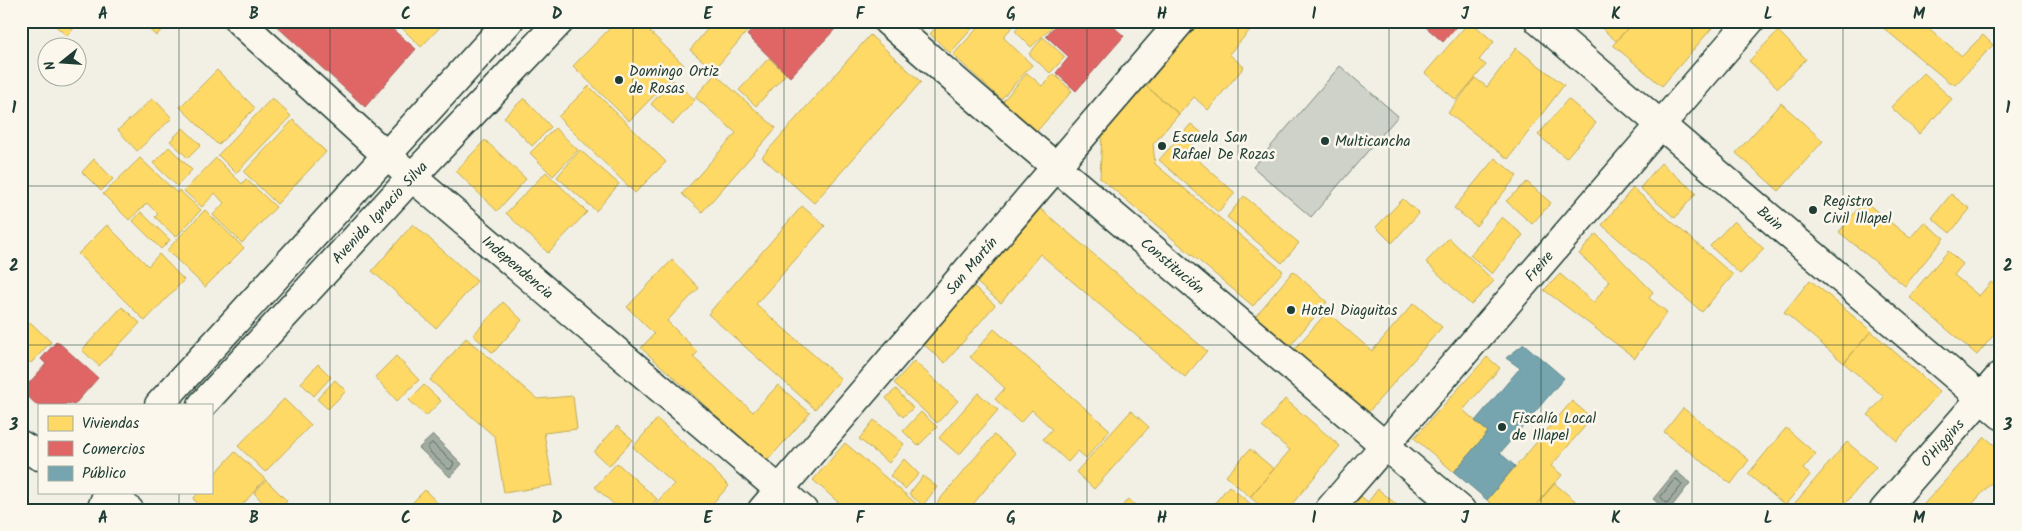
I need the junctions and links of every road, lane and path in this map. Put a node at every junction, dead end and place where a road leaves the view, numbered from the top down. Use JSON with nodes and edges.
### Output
{"nodes":[{"id":1,"x":239,"y":21,"type":"edge"},
{"id":2,"x":509,"y":21,"type":"edge"},
{"id":3,"x":560,"y":21,"type":"edge"},
{"id":4,"x":887,"y":21,"type":"edge"},
{"id":5,"x":1181,"y":21,"type":"edge"},
{"id":6,"x":1539,"y":21,"type":"edge"},
{"id":7,"x":1750,"y":21,"type":"edge"},
{"id":8,"x":1660,"y":125,"type":"junction"},
{"id":9,"x":386,"y":155,"type":"junction"},
{"id":10,"x":1056,"y":167,"type":"junction"},
{"id":11,"x":412,"y":177,"type":"junction"},
{"id":12,"x":2001,"y":375,"type":"edge"},
{"id":13,"x":160,"y":404,"type":"edge"},
{"id":14,"x":203,"y":404,"type":"edge"},
{"id":15,"x":1991,"y":407,"type":"edge"},
{"id":16,"x":21,"y":445,"type":"edge"},
{"id":17,"x":1385,"y":445,"type":"junction"},
{"id":18,"x":38,"y":455,"type":"edge"},
{"id":19,"x":108,"y":494,"type":"edge"},
{"id":20,"x":111,"y":494,"type":"edge"},
{"id":21,"x":770,"y":500,"type":"edge"},
{"id":22,"x":100,"y":510,"type":"edge"},
{"id":23,"x":129,"y":510,"type":"edge"},
{"id":24,"x":802,"y":510,"type":"edge"},
{"id":25,"x":1329,"y":510,"type":"edge"},
{"id":26,"x":1461,"y":510,"type":"edge"},
{"id":27,"x":1884,"y":510,"type":"edge"}],
"edges":[{"from":1,"to":9,"type":"main road","name":"Independencia"},
{"from":2,"to":9,"type":"main road"},
{"from":3,"to":11,"type":"main road","name":"Avenida Ignacio Silva"},
{"from":4,"to":10,"type":"main road","name":"Constitución"},
{"from":5,"to":10,"type":"main road","name":"San Martín"},
{"from":6,"to":8,"type":"main road","name":"Buin"},
{"from":7,"to":8,"type":"main road","name":"Freire"},
{"from":8,"to":15,"type":"main road","name":"Buin"},
{"from":8,"to":17,"type":"main road","name":"Freire"},
{"from":9,"to":11,"type":"main road","name":"Independencia"},
{"from":9,"to":13,"type":"main road"},
{"from":10,"to":17,"type":"main road","name":"Constitución"},
{"from":10,"to":21,"type":"main road","name":"San Martín"},
{"from":11,"to":14,"type":"main road","name":"Avenida Ignacio Silva"},
{"from":11,"to":21,"type":"main road","name":"Independencia"},
{"from":12,"to":15,"type":"main road","name":"O'Higgins"},
{"from":15,"to":27,"type":"main road","name":"O'Higgins"},
{"from":16,"to":18,"type":"main road"},
{"from":17,"to":25,"type":"main road","name":"Freire"},
{"from":17,"to":26,"type":"main road","name":"Constitución"},
{"from":19,"to":22,"type":"main road"},
{"from":20,"to":23,"type":"main road"},
{"from":21,"to":24,"type":"main road","name":"Independencia"}]}
